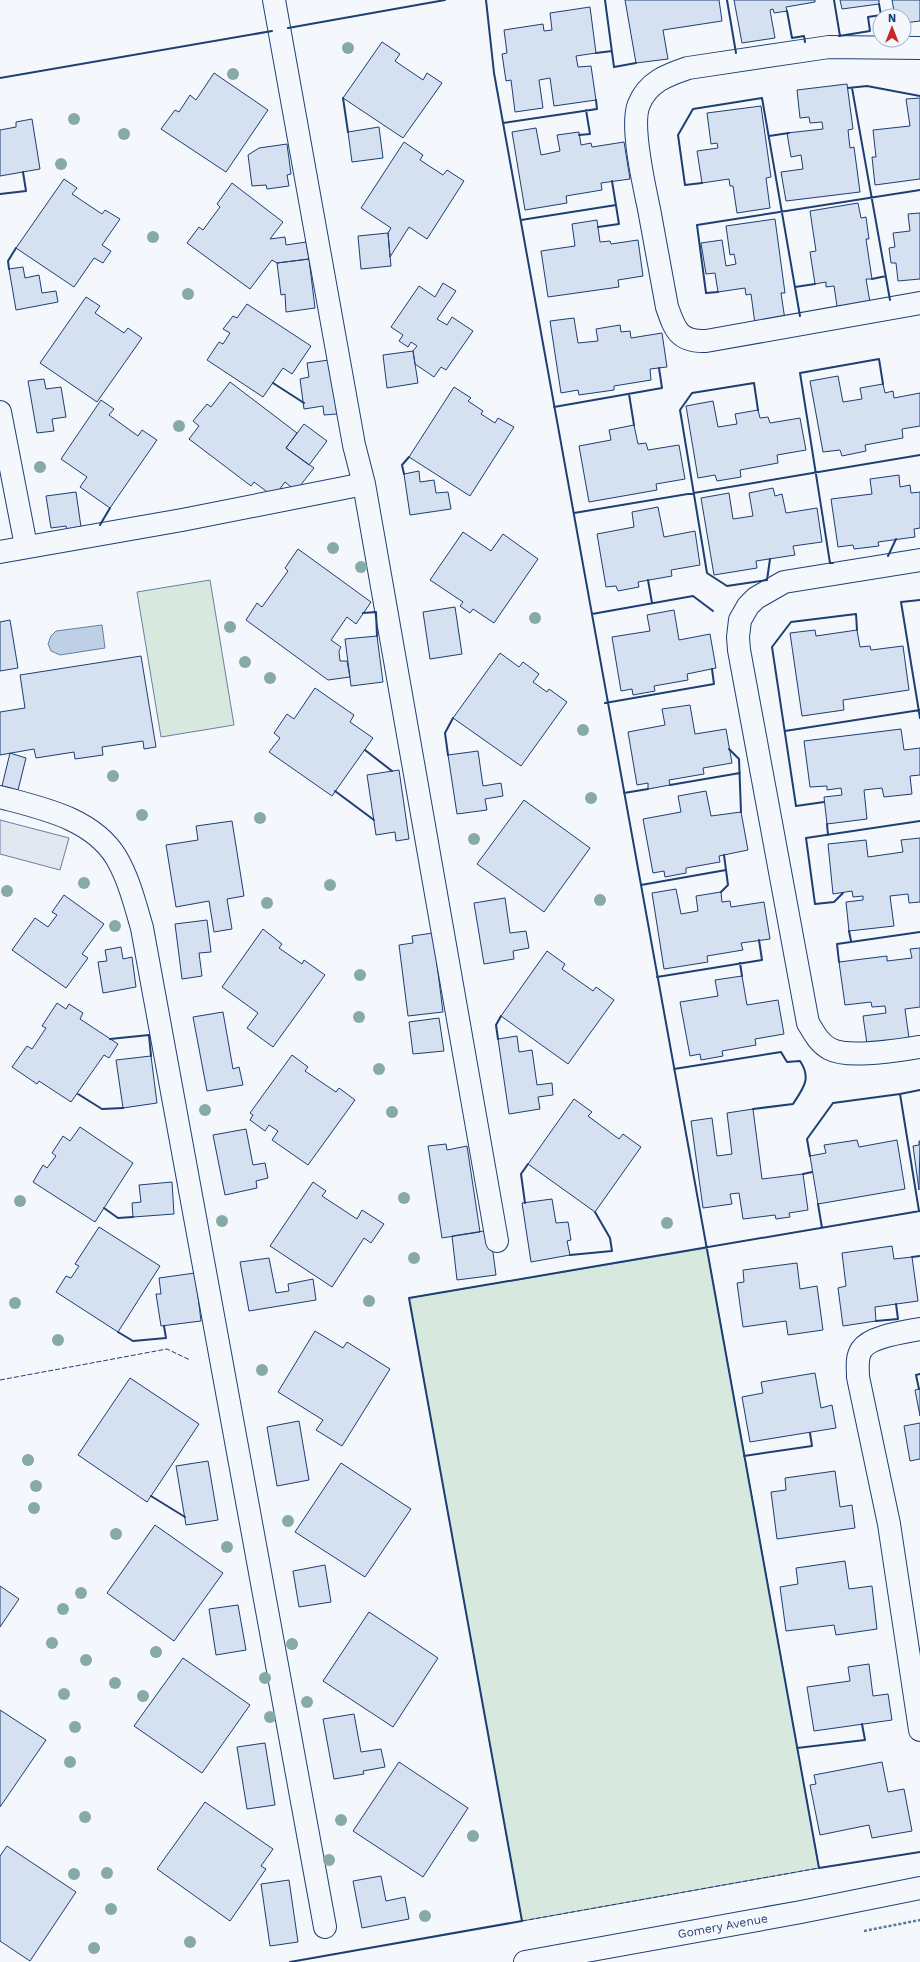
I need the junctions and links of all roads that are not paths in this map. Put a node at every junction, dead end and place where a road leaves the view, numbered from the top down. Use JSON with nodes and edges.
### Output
{"nodes":[{"id":1,"x":274,"y":0,"type":"edge"},
{"id":2,"x":920,"y":48,"type":"edge"},
{"id":3,"x":920,"y":303,"type":"edge"},
{"id":4,"x":0,"y":412,"type":"edge"},
{"id":5,"x":364,"y":484,"type":"junction"},
{"id":6,"x":26,"y":546,"type":"junction"},
{"id":7,"x":0,"y":552,"type":"edge"},
{"id":8,"x":920,"y":560,"type":"edge"},
{"id":9,"x":0,"y":797,"type":"edge"},
{"id":10,"x":920,"y":1047,"type":"edge"},
{"id":11,"x":497,"y":1241,"type":"dead end"},
{"id":12,"x":920,"y":1329,"type":"edge"},
{"id":13,"x":920,"y":1730,"type":"edge"},
{"id":14,"x":920,"y":1888,"type":"edge"},
{"id":15,"x":325,"y":1926,"type":"dead end"},
{"id":16,"x":525,"y":1962,"type":"edge"}],
"edges":[{"from":1,"to":5,"type":"street"},
{"from":2,"to":3,"type":"street"},
{"from":4,"to":6,"type":"street"},
{"from":5,"to":6,"type":"street"},
{"from":5,"to":11,"type":"street"},
{"from":6,"to":7,"type":"street"},
{"from":8,"to":10,"type":"street"},
{"from":9,"to":15,"type":"street"},
{"from":12,"to":13,"type":"street"},
{"from":14,"to":16,"type":"street","name":"Gomery Avenue"}]}
